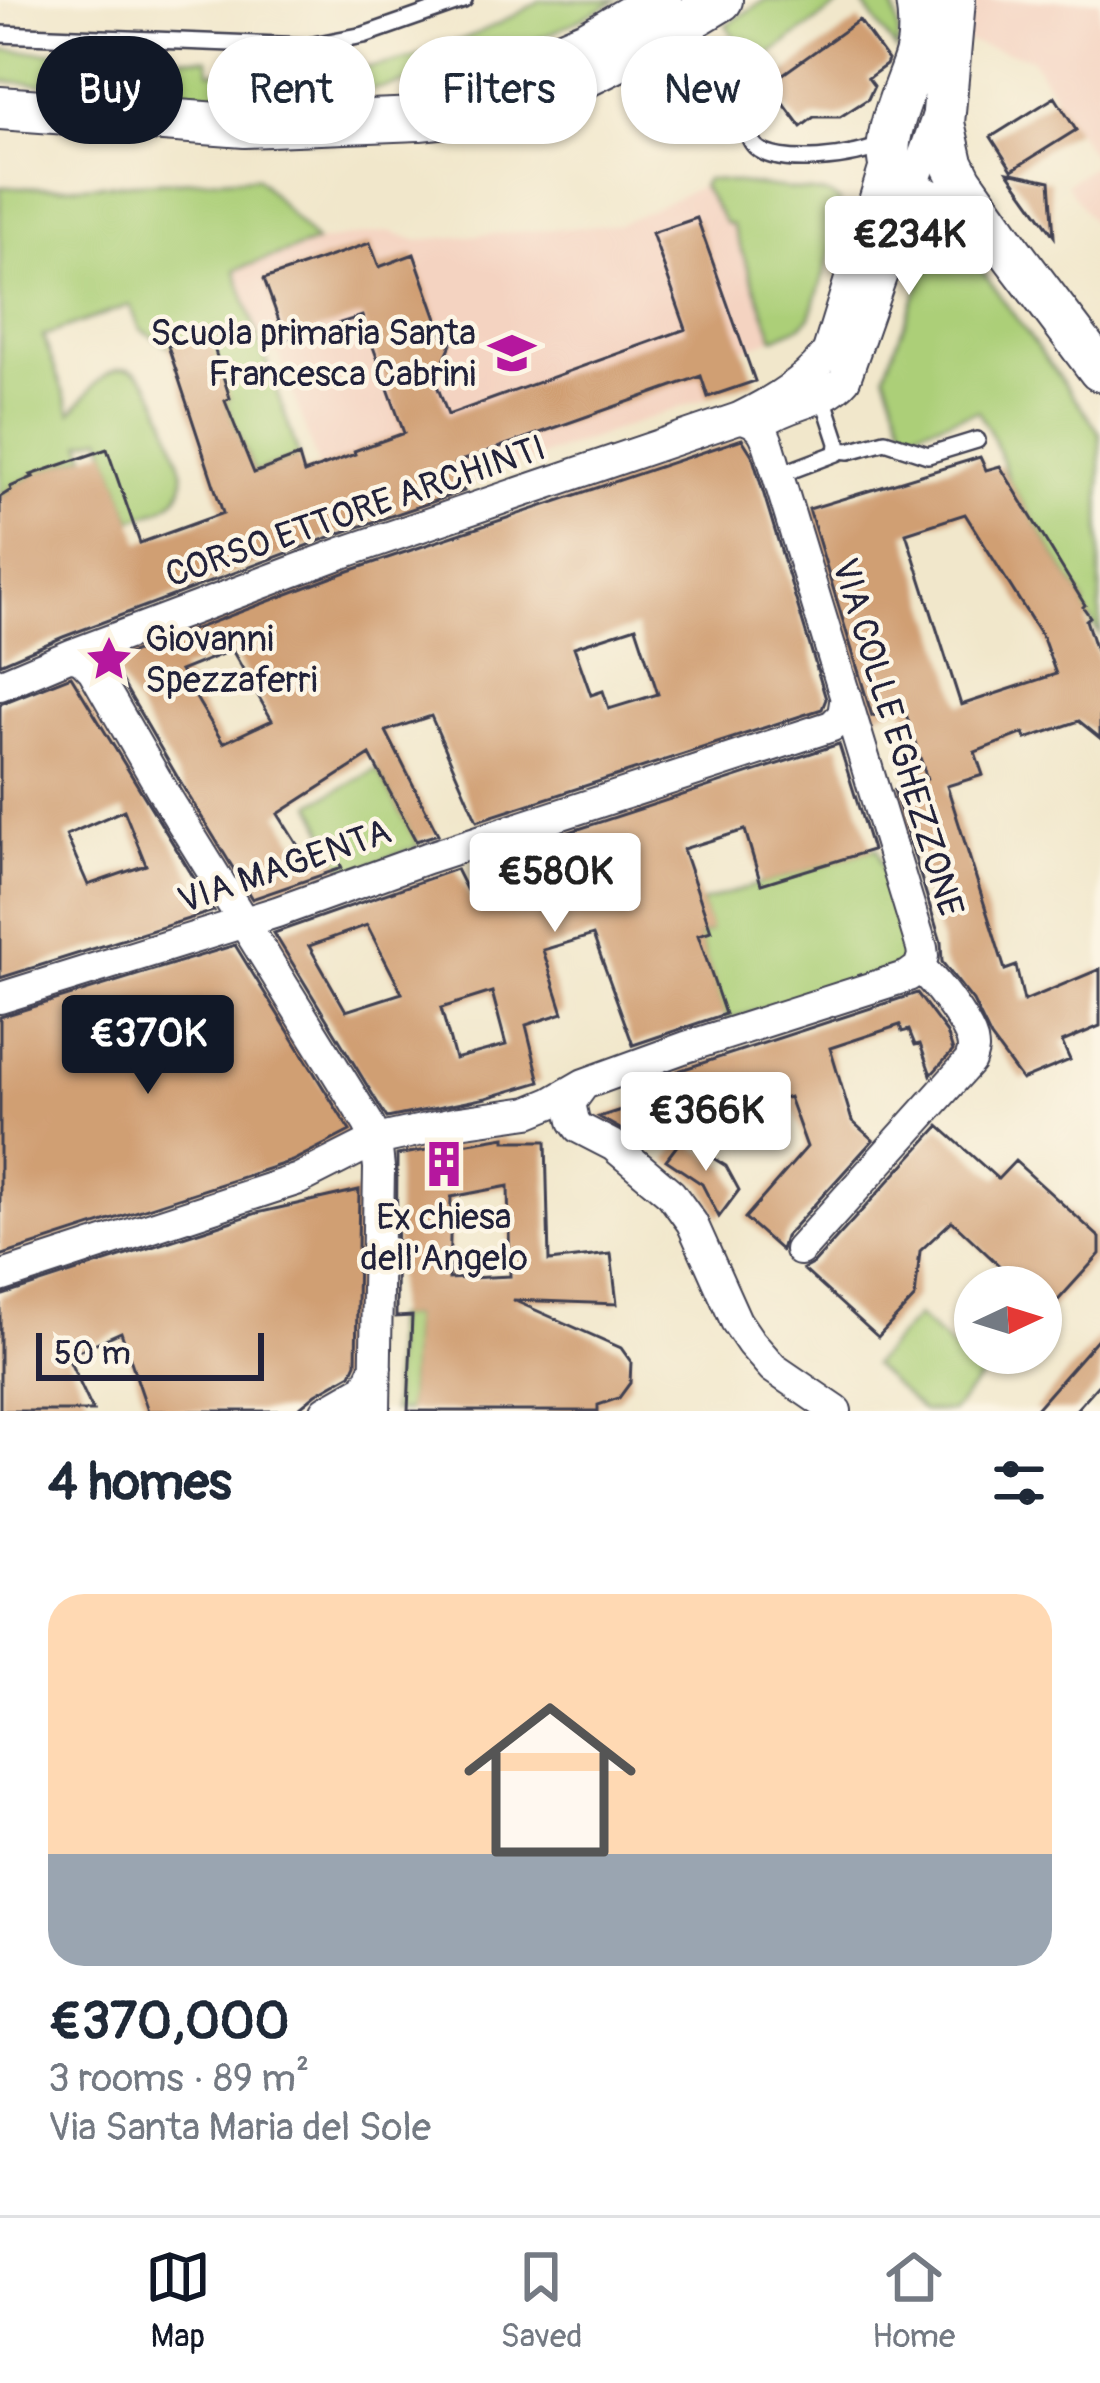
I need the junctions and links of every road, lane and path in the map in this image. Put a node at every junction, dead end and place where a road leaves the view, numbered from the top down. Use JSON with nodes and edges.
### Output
{"nodes":[{"id":1,"x":464,"y":0,"type":"edge"},
{"id":2,"x":660,"y":0,"type":"edge"},
{"id":3,"x":916,"y":0,"type":"edge"},
{"id":4,"x":954,"y":0,"type":"edge"},
{"id":5,"x":713,"y":5,"type":"edge"},
{"id":6,"x":0,"y":34,"type":"edge"},
{"id":7,"x":944,"y":100,"type":"junction"},
{"id":8,"x":0,"y":108,"type":"edge"},
{"id":9,"x":375,"y":114,"type":"edge"},
{"id":10,"x":375,"y":120,"type":"edge"},
{"id":11,"x":207,"y":123,"type":"edge"},
{"id":12,"x":896,"y":162,"type":"junction"},
{"id":13,"x":966,"y":218,"type":"junction"},
{"id":14,"x":896,"y":236,"type":"junction"},
{"id":15,"x":1013,"y":255,"type":"junction"},
{"id":16,"x":828,"y":351,"type":"junction"},
{"id":17,"x":1100,"y":370,"type":"edge"},
{"id":18,"x":823,"y":397,"type":"junction"},
{"id":19,"x":752,"y":425,"type":"junction"},
{"id":20,"x":977,"y":440,"type":"dead end"},
{"id":21,"x":838,"y":450,"type":"junction"},
{"id":22,"x":776,"y":466,"type":"junction"},
{"id":23,"x":71,"y":655,"type":"junction"},
{"id":24,"x":0,"y":686,"type":"edge"},
{"id":25,"x":847,"y":696,"type":"junction"},
{"id":26,"x":244,"y":922,"type":"junction"},
{"id":27,"x":919,"y":968,"type":"junction"},
{"id":28,"x":0,"y":998,"type":"edge"},
{"id":29,"x":584,"y":1084,"type":"junction"},
{"id":30,"x":376,"y":1140,"type":"junction"},
{"id":31,"x":800,"y":1250,"type":"dead end"},
{"id":32,"x":0,"y":1277,"type":"edge"},
{"id":33,"x":376,"y":1367,"type":"junction"},
{"id":34,"x":326,"y":1411,"type":"edge"},
{"id":35,"x":376,"y":1411,"type":"edge"},
{"id":36,"x":836,"y":1411,"type":"edge"}],
"edges":[{"from":1,"to":6,"type":"lane"},
{"from":2,"to":9,"type":"street"},
{"from":3,"to":12,"type":"street"},
{"from":4,"to":7,"type":"street"},
{"from":5,"to":10,"type":"street"},
{"from":5,"to":12,"type":"lane"},
{"from":7,"to":12,"type":"street"},
{"from":7,"to":15,"type":"street"},
{"from":8,"to":11,"type":"street"},
{"from":12,"to":13,"type":"street"},
{"from":12,"to":14,"type":"street"},
{"from":12,"to":16,"type":"street"},
{"from":13,"to":14,"type":"street"},
{"from":13,"to":15,"type":"street"},
{"from":14,"to":18,"type":"street"},
{"from":15,"to":17,"type":"street"},
{"from":16,"to":18,"type":"lane"},
{"from":16,"to":19,"type":"street"},
{"from":18,"to":19,"type":"street"},
{"from":18,"to":21,"type":"lane"},
{"from":19,"to":22,"type":"street","name":"VIA COLLE EGHEZZONE"},
{"from":19,"to":23,"type":"street","name":"CORSO ETTORE ARCHINTI"},
{"from":20,"to":21,"type":"lane"},
{"from":21,"to":22,"type":"lane"},
{"from":22,"to":25,"type":"street","name":"VIA COLLE EGHEZZONE"},
{"from":23,"to":24,"type":"street","name":"CORSO ETTORE ARCHINTI"},
{"from":23,"to":26,"type":"street"},
{"from":25,"to":26,"type":"street","name":"VIA MAGENTA"},
{"from":25,"to":27,"type":"street","name":"VIA COLLE EGHEZZONE"},
{"from":26,"to":28,"type":"street","name":"VIA MAGENTA"},
{"from":26,"to":30,"type":"street"},
{"from":27,"to":29,"type":"street"},
{"from":27,"to":31,"type":"street","name":"VIA COLLE EGHEZZONE"},
{"from":29,"to":30,"type":"street"},
{"from":29,"to":36,"type":"street"},
{"from":30,"to":32,"type":"street"},
{"from":30,"to":33,"type":"street"},
{"from":33,"to":34,"type":"street"},
{"from":33,"to":35,"type":"street"}]}
